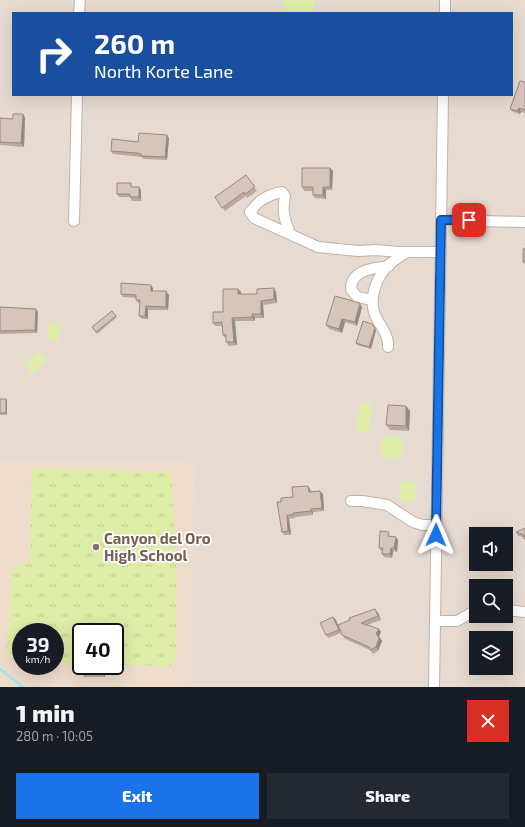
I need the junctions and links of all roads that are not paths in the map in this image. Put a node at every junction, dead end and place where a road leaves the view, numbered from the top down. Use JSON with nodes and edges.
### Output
{"nodes":[{"id":1,"x":80,"y":0,"type":"edge"},
{"id":2,"x":445,"y":0,"type":"edge"},
{"id":3,"x":79,"y":12,"type":"edge"},
{"id":4,"x":445,"y":12,"type":"edge"},
{"id":5,"x":77,"y":96,"type":"edge"},
{"id":6,"x":443,"y":96,"type":"edge"},
{"id":7,"x":441,"y":220,"type":"junction"},
{"id":8,"x":74,"y":221,"type":"dead end"},
{"id":9,"x":525,"y":222,"type":"edge"},
{"id":10,"x":290,"y":233,"type":"junction"},
{"id":11,"x":407,"y":252,"type":"junction"},
{"id":12,"x":441,"y":252,"type":"junction"},
{"id":13,"x":389,"y":266,"type":"junction"},
{"id":14,"x":373,"y":300,"type":"junction"},
{"id":15,"x":388,"y":347,"type":"dead end"},
{"id":16,"x":351,"y":501,"type":"dead end"},
{"id":17,"x":436,"y":525,"type":"junction"},
{"id":18,"x":513,"y":611,"type":"edge"},
{"id":19,"x":525,"y":612,"type":"edge"},
{"id":20,"x":469,"y":614,"type":"edge"},
{"id":21,"x":435,"y":621,"type":"junction"},
{"id":22,"x":434,"y":687,"type":"edge"}],
"edges":[{"from":1,"to":3,"type":"street"},
{"from":2,"to":4,"type":"street"},
{"from":5,"to":8,"type":"street"},
{"from":6,"to":7,"type":"street"},
{"from":7,"to":9,"type":"street"},
{"from":7,"to":12,"type":"street"},
{"from":10,"to":10,"type":"street"},
{"from":10,"to":11,"type":"street"},
{"from":11,"to":12,"type":"street"},
{"from":11,"to":13,"type":"street"},
{"from":12,"to":17,"type":"street"},
{"from":13,"to":14,"type":"street"},
{"from":13,"to":14,"type":"street"},
{"from":14,"to":15,"type":"street"},
{"from":16,"to":17,"type":"street"},
{"from":17,"to":21,"type":"street"},
{"from":18,"to":19,"type":"street"},
{"from":20,"to":21,"type":"street"},
{"from":21,"to":22,"type":"street"}]}
